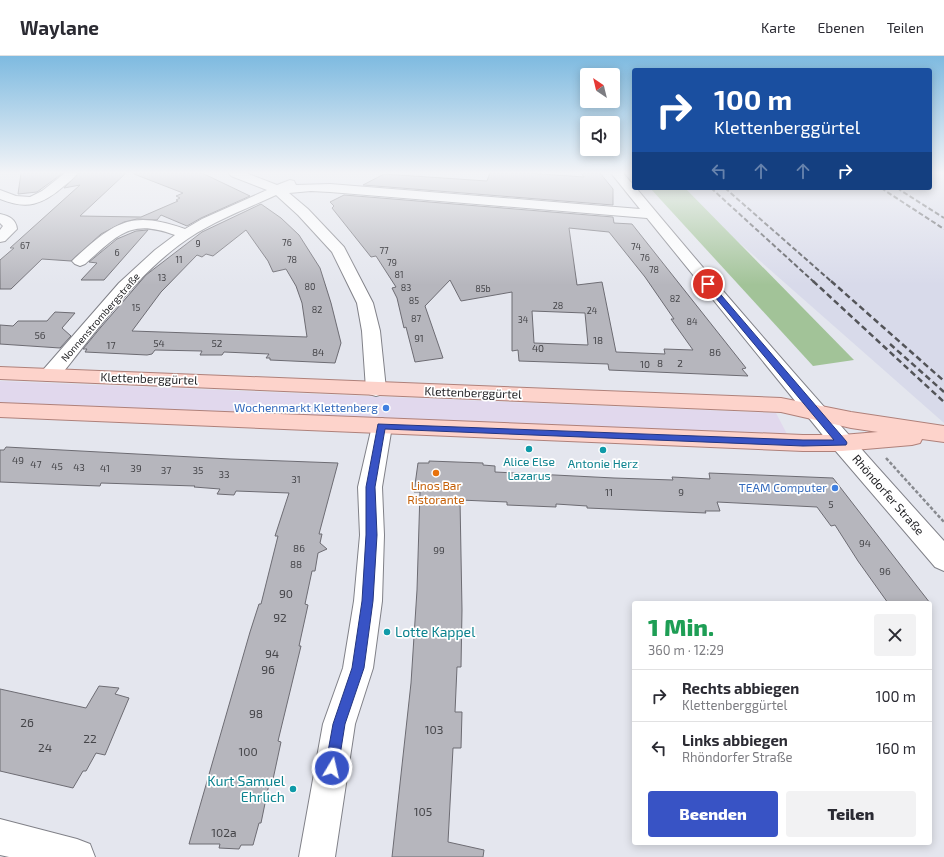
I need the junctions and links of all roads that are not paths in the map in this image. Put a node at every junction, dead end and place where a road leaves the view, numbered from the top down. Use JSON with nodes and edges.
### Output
{"nodes":[{"id":1,"x":10,"y":210,"type":"edge"},
{"id":2,"x":230,"y":210,"type":"edge"},
{"id":3,"x":301,"y":210,"type":"edge"},
{"id":4,"x":604,"y":210,"type":"edge"},
{"id":5,"x":647,"y":210,"type":"edge"},
{"id":6,"x":650,"y":214,"type":"junction"},
{"id":7,"x":1,"y":218,"type":"edge"},
{"id":8,"x":187,"y":234,"type":"junction"},
{"id":9,"x":0,"y":238,"type":"edge"},
{"id":10,"x":80,"y":261,"type":"dead end"},
{"id":11,"x":0,"y":373,"type":"edge"},
{"id":12,"x":50,"y":375,"type":"junction"},
{"id":13,"x":376,"y":389,"type":"junction"},
{"id":14,"x":0,"y":410,"type":"edge"},
{"id":15,"x":817,"y":412,"type":"junction"},
{"id":16,"x":382,"y":426,"type":"junction"},
{"id":17,"x":944,"y":434,"type":"edge"},
{"id":18,"x":842,"y":443,"type":"junction"},
{"id":19,"x":944,"y":559,"type":"edge"},
{"id":20,"x":0,"y":837,"type":"edge"},
{"id":21,"x":77,"y":857,"type":"edge"},
{"id":22,"x":317,"y":857,"type":"edge"}],
"edges":[{"from":1,"to":7,"type":"street"},
{"from":2,"to":8,"type":"street","name":"Nonnenstrombergstraße"},
{"from":3,"to":13,"type":"street"},
{"from":4,"to":6,"type":"street"},
{"from":5,"to":6,"type":"street","name":"Rhöndorfer Straße"},
{"from":6,"to":15,"type":"street","name":"Rhöndorfer Straße"},
{"from":7,"to":9,"type":"street"},
{"from":8,"to":10,"type":"street"},
{"from":8,"to":12,"type":"street","name":"Nonnenstrombergstraße"},
{"from":11,"to":12,"type":"main road","name":"Klettenberggürtel"},
{"from":12,"to":13,"type":"main road","name":"Klettenberggürtel"},
{"from":13,"to":15,"type":"main road","name":"Klettenberggürtel"},
{"from":14,"to":16,"type":"main road","name":"Klettenberggürtel"},
{"from":15,"to":17,"type":"main road","name":"Klettenberggürtel"},
{"from":15,"to":18,"type":"street","name":"Rhöndorfer Straße"},
{"from":16,"to":18,"type":"main road","name":"Klettenberggürtel"},
{"from":16,"to":22,"type":"street"},
{"from":17,"to":18,"type":"main road","name":"Klettenberggürtel"},
{"from":18,"to":19,"type":"street","name":"Rhöndorfer Straße"},
{"from":20,"to":21,"type":"street"}]}
